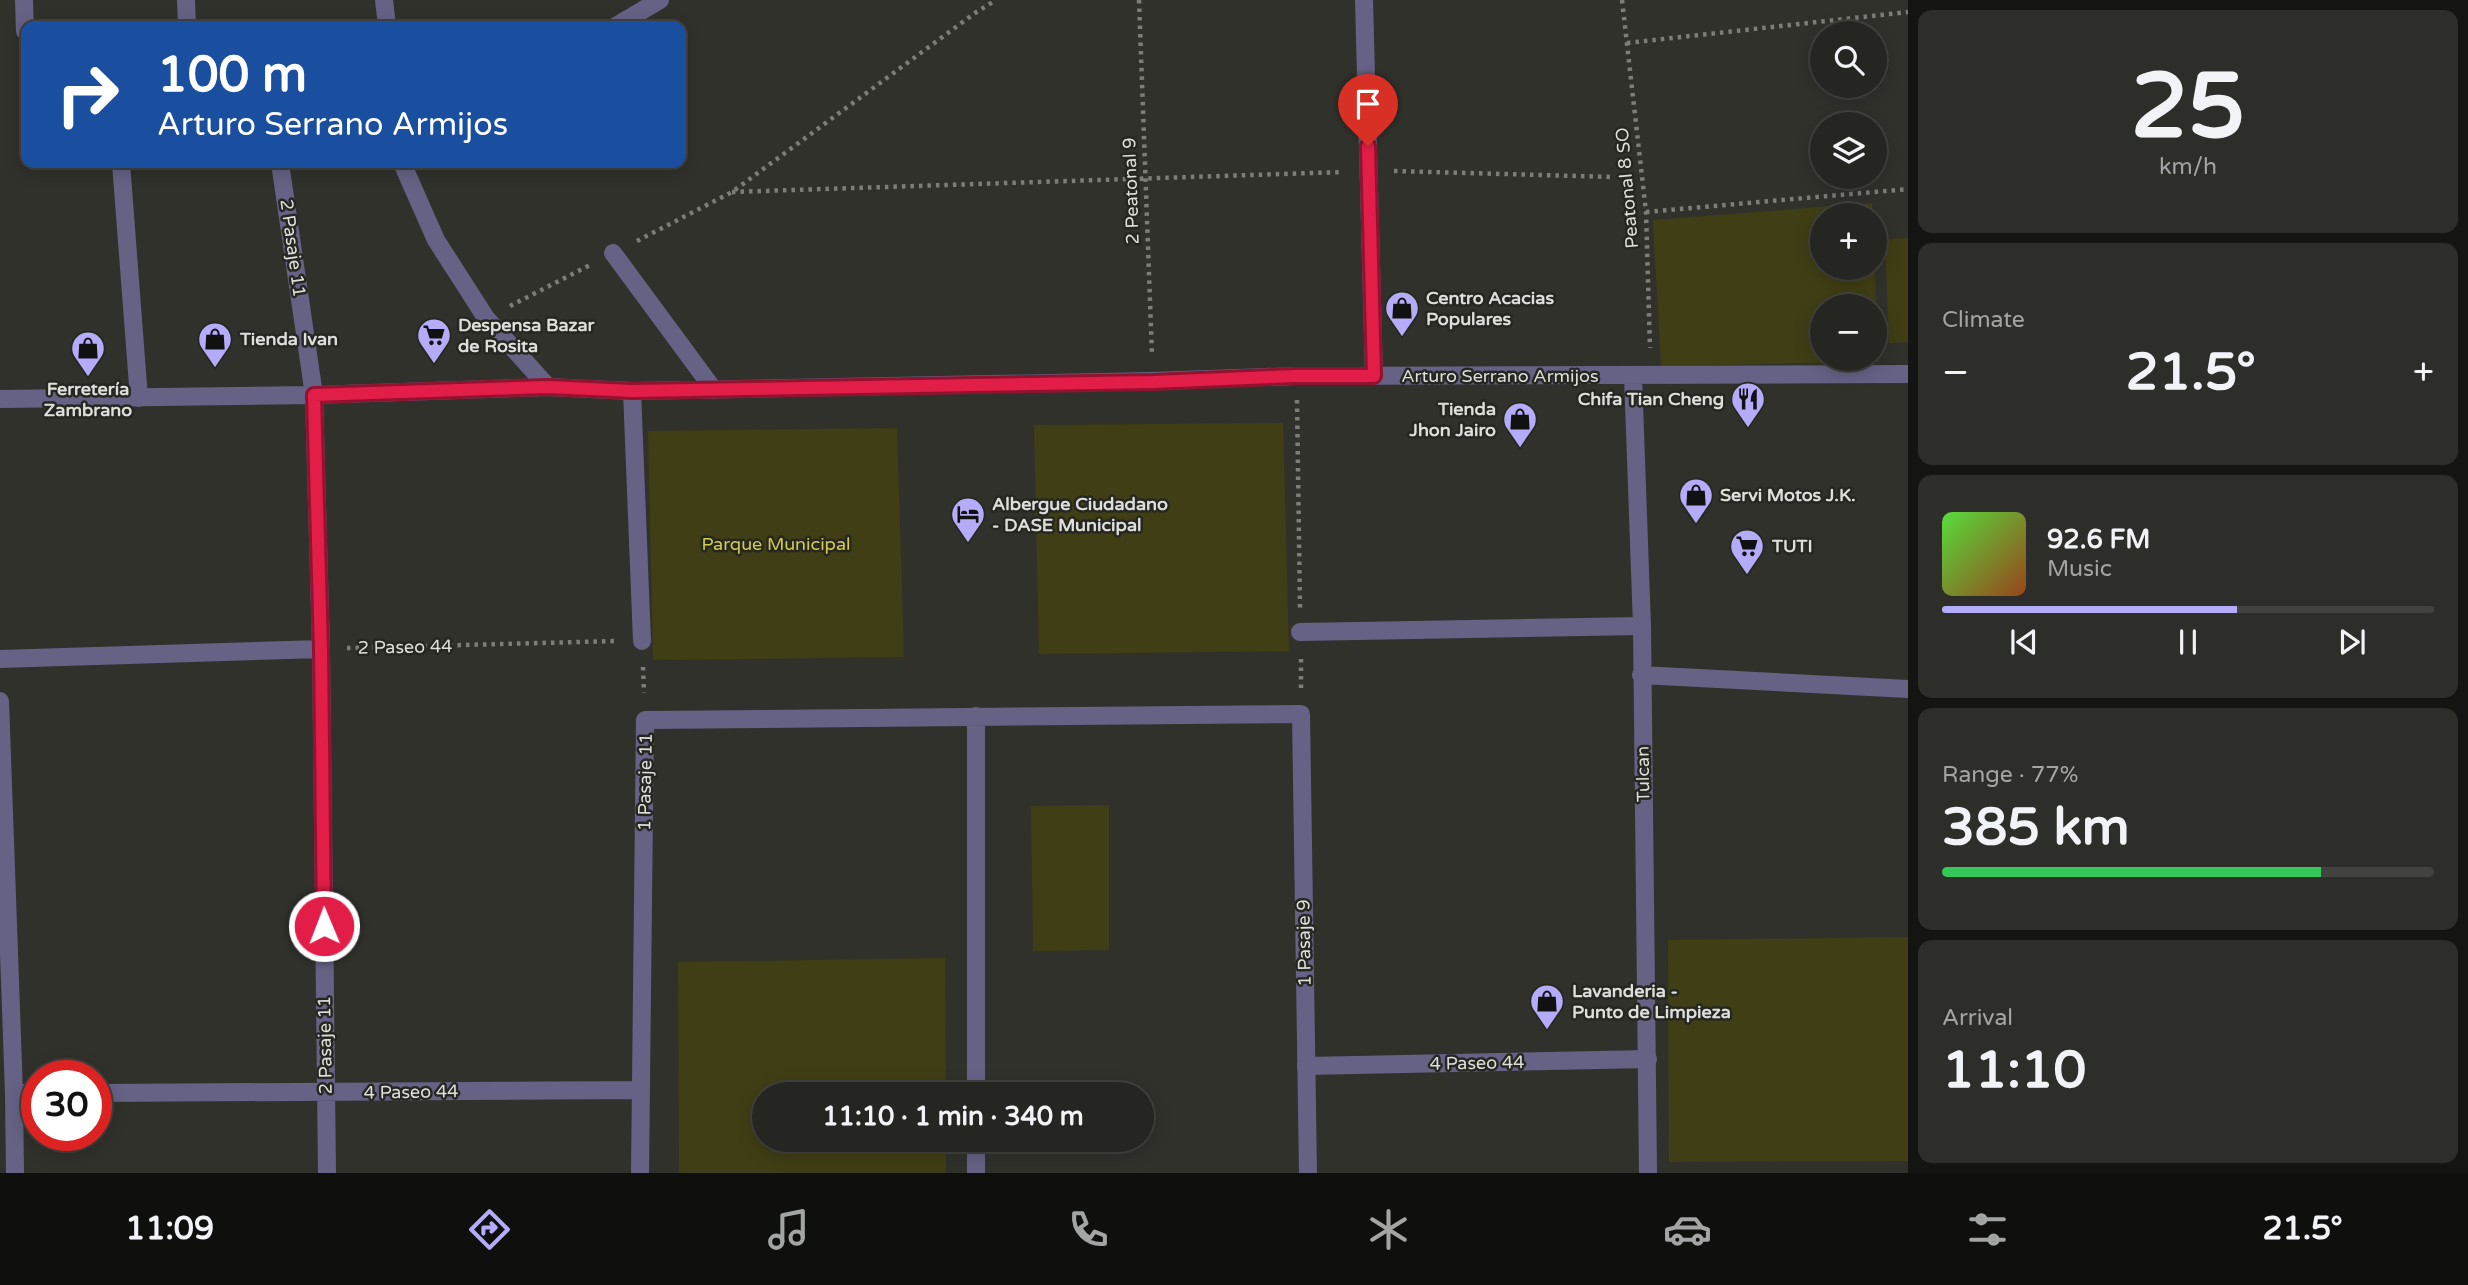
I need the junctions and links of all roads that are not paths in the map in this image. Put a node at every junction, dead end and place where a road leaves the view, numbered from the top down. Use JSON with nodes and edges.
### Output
{"nodes":[{"id":1,"x":24,"y":0,"type":"edge"},
{"id":2,"x":186,"y":0,"type":"edge"},
{"id":3,"x":384,"y":0,"type":"edge"},
{"id":4,"x":660,"y":0,"type":"edge"},
{"id":5,"x":1364,"y":0,"type":"edge"},
{"id":6,"x":25,"y":21,"type":"edge"},
{"id":7,"x":187,"y":21,"type":"edge"},
{"id":8,"x":386,"y":21,"type":"edge"},
{"id":9,"x":625,"y":21,"type":"edge"},
{"id":10,"x":121,"y":168,"type":"edge"},
{"id":11,"x":281,"y":168,"type":"edge"},
{"id":12,"x":404,"y":168,"type":"edge"},
{"id":13,"x":613,"y":253,"type":"road end"},
{"id":14,"x":1908,"y":373,"type":"edge"},
{"id":15,"x":1642,"y":375,"type":"junction"},
{"id":16,"x":1374,"y":376,"type":"junction"},
{"id":17,"x":548,"y":387,"type":"junction"},
{"id":18,"x":714,"y":390,"type":"junction"},
{"id":19,"x":632,"y":391,"type":"junction"},
{"id":20,"x":314,"y":395,"type":"junction"},
{"id":21,"x":139,"y":398,"type":"junction"},
{"id":22,"x":0,"y":399,"type":"edge"},
{"id":23,"x":1642,"y":626,"type":"junction"},
{"id":24,"x":1300,"y":632,"type":"road end"},
{"id":25,"x":642,"y":641,"type":"road end"},
{"id":26,"x":321,"y":649,"type":"junction"},
{"id":27,"x":0,"y":659,"type":"edge"},
{"id":28,"x":1642,"y":675,"type":"junction"},
{"id":29,"x":1908,"y":689,"type":"edge"},
{"id":30,"x":0,"y":701,"type":"edge"},
{"id":31,"x":976,"y":716,"type":"junction"},
{"id":32,"x":1,"y":755,"type":"edge"},
{"id":33,"x":5,"y":954,"type":"edge"},
{"id":34,"x":1648,"y":1059,"type":"junction"},
{"id":35,"x":1306,"y":1066,"type":"junction"},
{"id":36,"x":976,"y":1082,"type":"edge"},
{"id":37,"x":641,"y":1090,"type":"junction"},
{"id":38,"x":14,"y":1093,"type":"junction"},
{"id":39,"x":21,"y":1093,"type":"edge"},
{"id":40,"x":112,"y":1093,"type":"edge"},
{"id":41,"x":325,"y":1093,"type":"junction"},
{"id":42,"x":7,"y":1138,"type":"edge"},
{"id":43,"x":976,"y":1152,"type":"edge"},
{"id":44,"x":15,"y":1173,"type":"edge"},
{"id":45,"x":327,"y":1173,"type":"edge"},
{"id":46,"x":640,"y":1173,"type":"edge"},
{"id":47,"x":976,"y":1173,"type":"edge"},
{"id":48,"x":1308,"y":1173,"type":"edge"},
{"id":49,"x":1648,"y":1173,"type":"edge"}],
"edges":[{"from":1,"to":6,"type":"street"},
{"from":2,"to":7,"type":"street"},
{"from":3,"to":8,"type":"street"},
{"from":4,"to":9,"type":"street"},
{"from":5,"to":16,"type":"street"},
{"from":10,"to":21,"type":"street"},
{"from":11,"to":20,"type":"street","name":"2 Pasaje 11"},
{"from":12,"to":17,"type":"street"},
{"from":13,"to":18,"type":"street"},
{"from":14,"to":15,"type":"street","name":"Arturo Serrano Armijos"},
{"from":15,"to":16,"type":"street","name":"Arturo Serrano Armijos"},
{"from":15,"to":23,"type":"street","name":"Tulcan"},
{"from":16,"to":18,"type":"street","name":"Arturo Serrano Armijos"},
{"from":17,"to":19,"type":"street","name":"Arturo Serrano Armijos"},
{"from":17,"to":20,"type":"street","name":"Arturo Serrano Armijos"},
{"from":18,"to":19,"type":"street","name":"Arturo Serrano Armijos"},
{"from":19,"to":25,"type":"street"},
{"from":20,"to":21,"type":"street","name":"Arturo Serrano Armijos"},
{"from":20,"to":26,"type":"street","name":"2 Pasaje 11"},
{"from":21,"to":22,"type":"street","name":"Arturo Serrano Armijos"},
{"from":23,"to":24,"type":"street"},
{"from":23,"to":28,"type":"street","name":"Tulcan"},
{"from":26,"to":27,"type":"street"},
{"from":26,"to":41,"type":"street","name":"2 Pasaje 11"},
{"from":28,"to":29,"type":"street"},
{"from":28,"to":34,"type":"street","name":"Tulcan"},
{"from":30,"to":32,"type":"street"},
{"from":31,"to":35,"type":"street","name":"1 Pasaje 9"},
{"from":31,"to":36,"type":"street"},
{"from":31,"to":37,"type":"street","name":"1 Pasaje 11"},
{"from":32,"to":33,"type":"street"},
{"from":33,"to":38,"type":"street"},
{"from":34,"to":35,"type":"street","name":"4 Paseo 44"},
{"from":34,"to":49,"type":"street","name":"Tulcan"},
{"from":35,"to":48,"type":"street","name":"1 Pasaje 9"},
{"from":37,"to":41,"type":"street","name":"4 Paseo 44"},
{"from":37,"to":46,"type":"street","name":"1 Pasaje 11"},
{"from":38,"to":39,"type":"street"},
{"from":38,"to":42,"type":"street"},
{"from":40,"to":41,"type":"street","name":"4 Paseo 44"},
{"from":41,"to":45,"type":"street","name":"2 Pasaje 11"},
{"from":42,"to":44,"type":"street"},
{"from":43,"to":47,"type":"street"}]}
